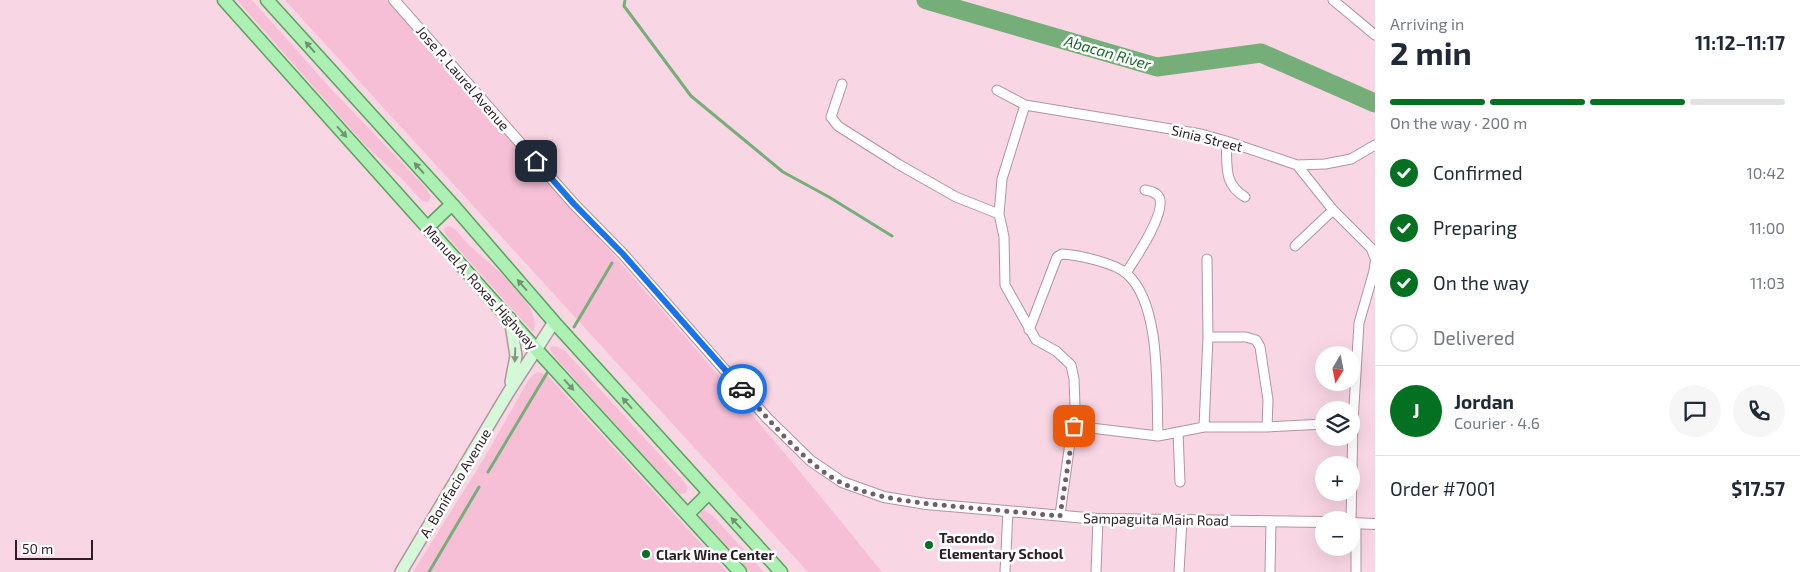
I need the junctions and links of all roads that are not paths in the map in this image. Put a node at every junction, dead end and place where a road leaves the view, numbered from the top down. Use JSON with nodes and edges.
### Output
{"nodes":[{"id":1,"x":224,"y":0,"type":"edge"},
{"id":2,"x":267,"y":0,"type":"edge"},
{"id":3,"x":394,"y":0,"type":"edge"},
{"id":4,"x":1333,"y":0,"type":"edge"},
{"id":5,"x":1375,"y":35,"type":"edge"},
{"id":6,"x":842,"y":84,"type":"dead end"},
{"id":7,"x":997,"y":90,"type":"dead end"},
{"id":8,"x":1025,"y":105,"type":"junction"},
{"id":9,"x":1226,"y":141,"type":"junction"},
{"id":10,"x":1375,"y":145,"type":"edge"},
{"id":11,"x":1297,"y":165,"type":"junction"},
{"id":12,"x":1145,"y":190,"type":"dead end"},
{"id":13,"x":1245,"y":197,"type":"dead end"},
{"id":14,"x":452,"y":204,"type":"junction"},
{"id":15,"x":1333,"y":210,"type":"junction"},
{"id":16,"x":999,"y":214,"type":"junction"},
{"id":17,"x":428,"y":227,"type":"junction"},
{"id":18,"x":1295,"y":246,"type":"dead end"},
{"id":19,"x":1375,"y":258,"type":"edge"},
{"id":20,"x":1207,"y":260,"type":"dead end"},
{"id":21,"x":1375,"y":263,"type":"edge"},
{"id":22,"x":1126,"y":273,"type":"junction"},
{"id":23,"x":510,"y":318,"type":"junction"},
{"id":24,"x":554,"y":322,"type":"junction"},
{"id":25,"x":1029,"y":330,"type":"junction"},
{"id":26,"x":1208,"y":337,"type":"junction"},
{"id":27,"x":536,"y":349,"type":"junction"},
{"id":28,"x":508,"y":393,"type":"junction"},
{"id":29,"x":1353,"y":401,"type":"edge"},
{"id":30,"x":1315,"y":424,"type":"edge"},
{"id":31,"x":1074,"y":426,"type":"junction"},
{"id":32,"x":1204,"y":427,"type":"junction"},
{"id":33,"x":1267,"y":427,"type":"junction"},
{"id":34,"x":1178,"y":432,"type":"junction"},
{"id":35,"x":1158,"y":436,"type":"junction"},
{"id":36,"x":1352,"y":446,"type":"edge"},
{"id":37,"x":842,"y":482,"type":"joint"},
{"id":38,"x":1180,"y":482,"type":"dead end"},
{"id":39,"x":709,"y":493,"type":"junction"},
{"id":40,"x":1008,"y":511,"type":"junction"},
{"id":41,"x":1353,"y":511,"type":"edge"},
{"id":42,"x":688,"y":514,"type":"junction"},
{"id":43,"x":1060,"y":516,"type":"junction"},
{"id":44,"x":1098,"y":519,"type":"junction"},
{"id":45,"x":1182,"y":520,"type":"junction"},
{"id":46,"x":1271,"y":521,"type":"junction"},
{"id":47,"x":1315,"y":522,"type":"edge"},
{"id":48,"x":1360,"y":523,"type":"edge"},
{"id":49,"x":1375,"y":524,"type":"edge"},
{"id":50,"x":1355,"y":556,"type":"edge"},
{"id":51,"x":401,"y":572,"type":"edge"},
{"id":52,"x":740,"y":572,"type":"edge"},
{"id":53,"x":781,"y":572,"type":"edge"},
{"id":54,"x":1005,"y":572,"type":"edge"},
{"id":55,"x":1096,"y":572,"type":"edge"},
{"id":56,"x":1179,"y":572,"type":"edge"},
{"id":57,"x":1270,"y":572,"type":"edge"},
{"id":58,"x":1356,"y":572,"type":"edge"}],
"edges":[{"from":1,"to":17,"type":"main road","name":"Manuel A. Roxas Highway","one_way":true},
{"from":14,"to":2,"type":"main road","one_way":true},
{"from":3,"to":37,"type":"street","name":"Jose P. Laurel Avenue"},
{"from":4,"to":5,"type":"street"},
{"from":6,"to":16,"type":"street"},
{"from":7,"to":8,"type":"street","name":"Sinia Street"},
{"from":8,"to":9,"type":"street","name":"Sinia Street"},
{"from":8,"to":16,"type":"street"},
{"from":9,"to":11,"type":"street","name":"Sinia Street"},
{"from":9,"to":13,"type":"street"},
{"from":10,"to":11,"type":"street"},
{"from":11,"to":15,"type":"street"},
{"from":12,"to":22,"type":"street"},
{"from":14,"to":17,"type":"main road"},
{"from":24,"to":14,"type":"main road","one_way":true},
{"from":15,"to":18,"type":"street"},
{"from":15,"to":19,"type":"street"},
{"from":16,"to":25,"type":"street"},
{"from":17,"to":23,"type":"main road","name":"Manuel A. Roxas Highway"},
{"from":20,"to":26,"type":"street"},
{"from":21,"to":29,"type":"street"},
{"from":22,"to":25,"type":"street"},
{"from":22,"to":35,"type":"street"},
{"from":23,"to":27,"type":"main road","name":"Manuel A. Roxas Highway"},
{"from":23,"to":28,"type":"main road","name":"A. Bonifacio Avenue","one_way":true},
{"from":24,"to":27,"type":"main road","name":"A. Bonifacio Avenue"},
{"from":39,"to":24,"type":"main road","one_way":true},
{"from":25,"to":31,"type":"street"},
{"from":26,"to":32,"type":"street"},
{"from":26,"to":33,"type":"street"},
{"from":27,"to":28,"type":"main road","name":"A. Bonifacio Avenue"},
{"from":27,"to":42,"type":"main road","name":"Manuel A. Roxas Highway","one_way":true},
{"from":28,"to":51,"type":"main road","name":"A. Bonifacio Avenue"},
{"from":30,"to":33,"type":"street"},
{"from":31,"to":35,"type":"street"},
{"from":31,"to":43,"type":"street"},
{"from":32,"to":33,"type":"street"},
{"from":32,"to":34,"type":"street"},
{"from":34,"to":35,"type":"street"},
{"from":34,"to":38,"type":"street"},
{"from":36,"to":41,"type":"street"},
{"from":37,"to":40,"type":"street","name":"Sampaguita Main Road"},
{"from":39,"to":42,"type":"main road"},
{"from":53,"to":39,"type":"main road","one_way":true},
{"from":40,"to":43,"type":"street","name":"Sampaguita Main Road"},
{"from":40,"to":54,"type":"street"},
{"from":42,"to":52,"type":"main road","name":"Manuel A. Roxas Highway"},
{"from":43,"to":44,"type":"street","name":"Sampaguita Main Road"},
{"from":44,"to":45,"type":"street","name":"Sampaguita Main Road"},
{"from":44,"to":55,"type":"street"},
{"from":45,"to":46,"type":"street","name":"Sampaguita Main Road"},
{"from":45,"to":56,"type":"street"},
{"from":46,"to":47,"type":"street","name":"Sampaguita Main Road"},
{"from":46,"to":57,"type":"street"},
{"from":48,"to":49,"type":"street"},
{"from":50,"to":58,"type":"street"}]}
